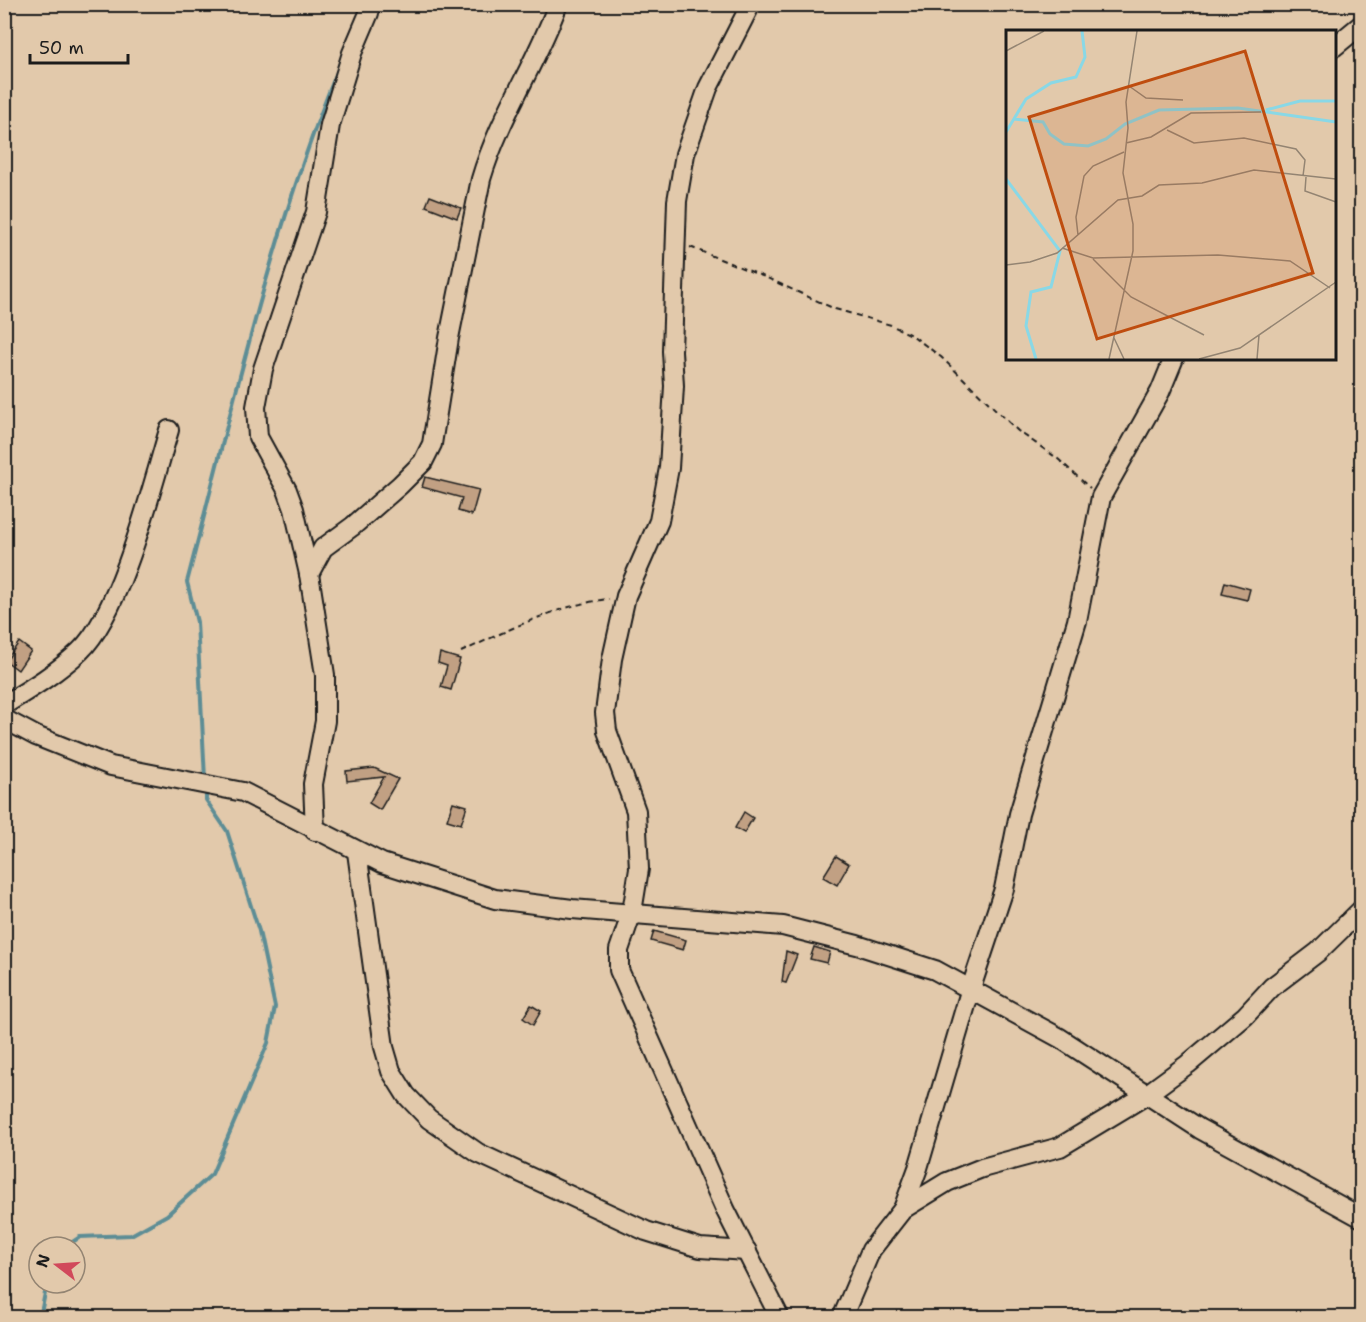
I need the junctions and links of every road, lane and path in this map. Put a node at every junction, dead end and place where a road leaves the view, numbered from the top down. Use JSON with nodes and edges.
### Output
{"nodes":[{"id":1,"x":558,"y":4,"type":"edge"},
{"id":2,"x":751,"y":4,"type":"edge"},
{"id":3,"x":369,"y":13,"type":"dead end"},
{"id":4,"x":1362,"y":24,"type":"edge"},
{"id":5,"x":1336,"y":45,"type":"edge"},
{"id":6,"x":675,"y":240,"type":"junction"},
{"id":7,"x":1173,"y":360,"type":"edge"},
{"id":8,"x":169,"y":430,"type":"dead end"},
{"id":9,"x":1101,"y":497,"type":"junction"},
{"id":10,"x":309,"y":574,"type":"junction"},
{"id":11,"x":626,"y":596,"type":"junction"},
{"id":12,"x":461,"y":651,"type":"dead end"},
{"id":13,"x":4,"y":705,"type":"edge"},
{"id":14,"x":4,"y":719,"type":"edge"},
{"id":15,"x":315,"y":831,"type":"junction"},
{"id":16,"x":357,"y":852,"type":"junction"},
{"id":17,"x":1362,"y":909,"type":"edge"},
{"id":18,"x":632,"y":912,"type":"junction"},
{"id":19,"x":971,"y":988,"type":"junction"},
{"id":20,"x":1147,"y":1095,"type":"junction"},
{"id":21,"x":903,"y":1209,"type":"junction"},
{"id":22,"x":1362,"y":1218,"type":"edge"},
{"id":23,"x":747,"y":1251,"type":"junction"},
{"id":24,"x":780,"y":1317,"type":"edge"},
{"id":25,"x":842,"y":1317,"type":"edge"}],
"edges":[{"from":1,"to":10,"type":"street"},
{"from":2,"to":6,"type":"street"},
{"from":3,"to":10,"type":"street"},
{"from":4,"to":5,"type":"street"},
{"from":6,"to":9,"type":"path"},
{"from":6,"to":11,"type":"street"},
{"from":7,"to":9,"type":"street"},
{"from":8,"to":13,"type":"street"},
{"from":9,"to":19,"type":"street"},
{"from":10,"to":15,"type":"street"},
{"from":11,"to":12,"type":"path"},
{"from":11,"to":18,"type":"street"},
{"from":14,"to":15,"type":"street"},
{"from":15,"to":16,"type":"street"},
{"from":16,"to":18,"type":"street"},
{"from":16,"to":23,"type":"street"},
{"from":17,"to":20,"type":"street"},
{"from":18,"to":19,"type":"street"},
{"from":18,"to":23,"type":"street"},
{"from":19,"to":20,"type":"street"},
{"from":19,"to":21,"type":"street"},
{"from":20,"to":21,"type":"street"},
{"from":20,"to":22,"type":"street"},
{"from":21,"to":25,"type":"street"},
{"from":23,"to":24,"type":"street"}]}
